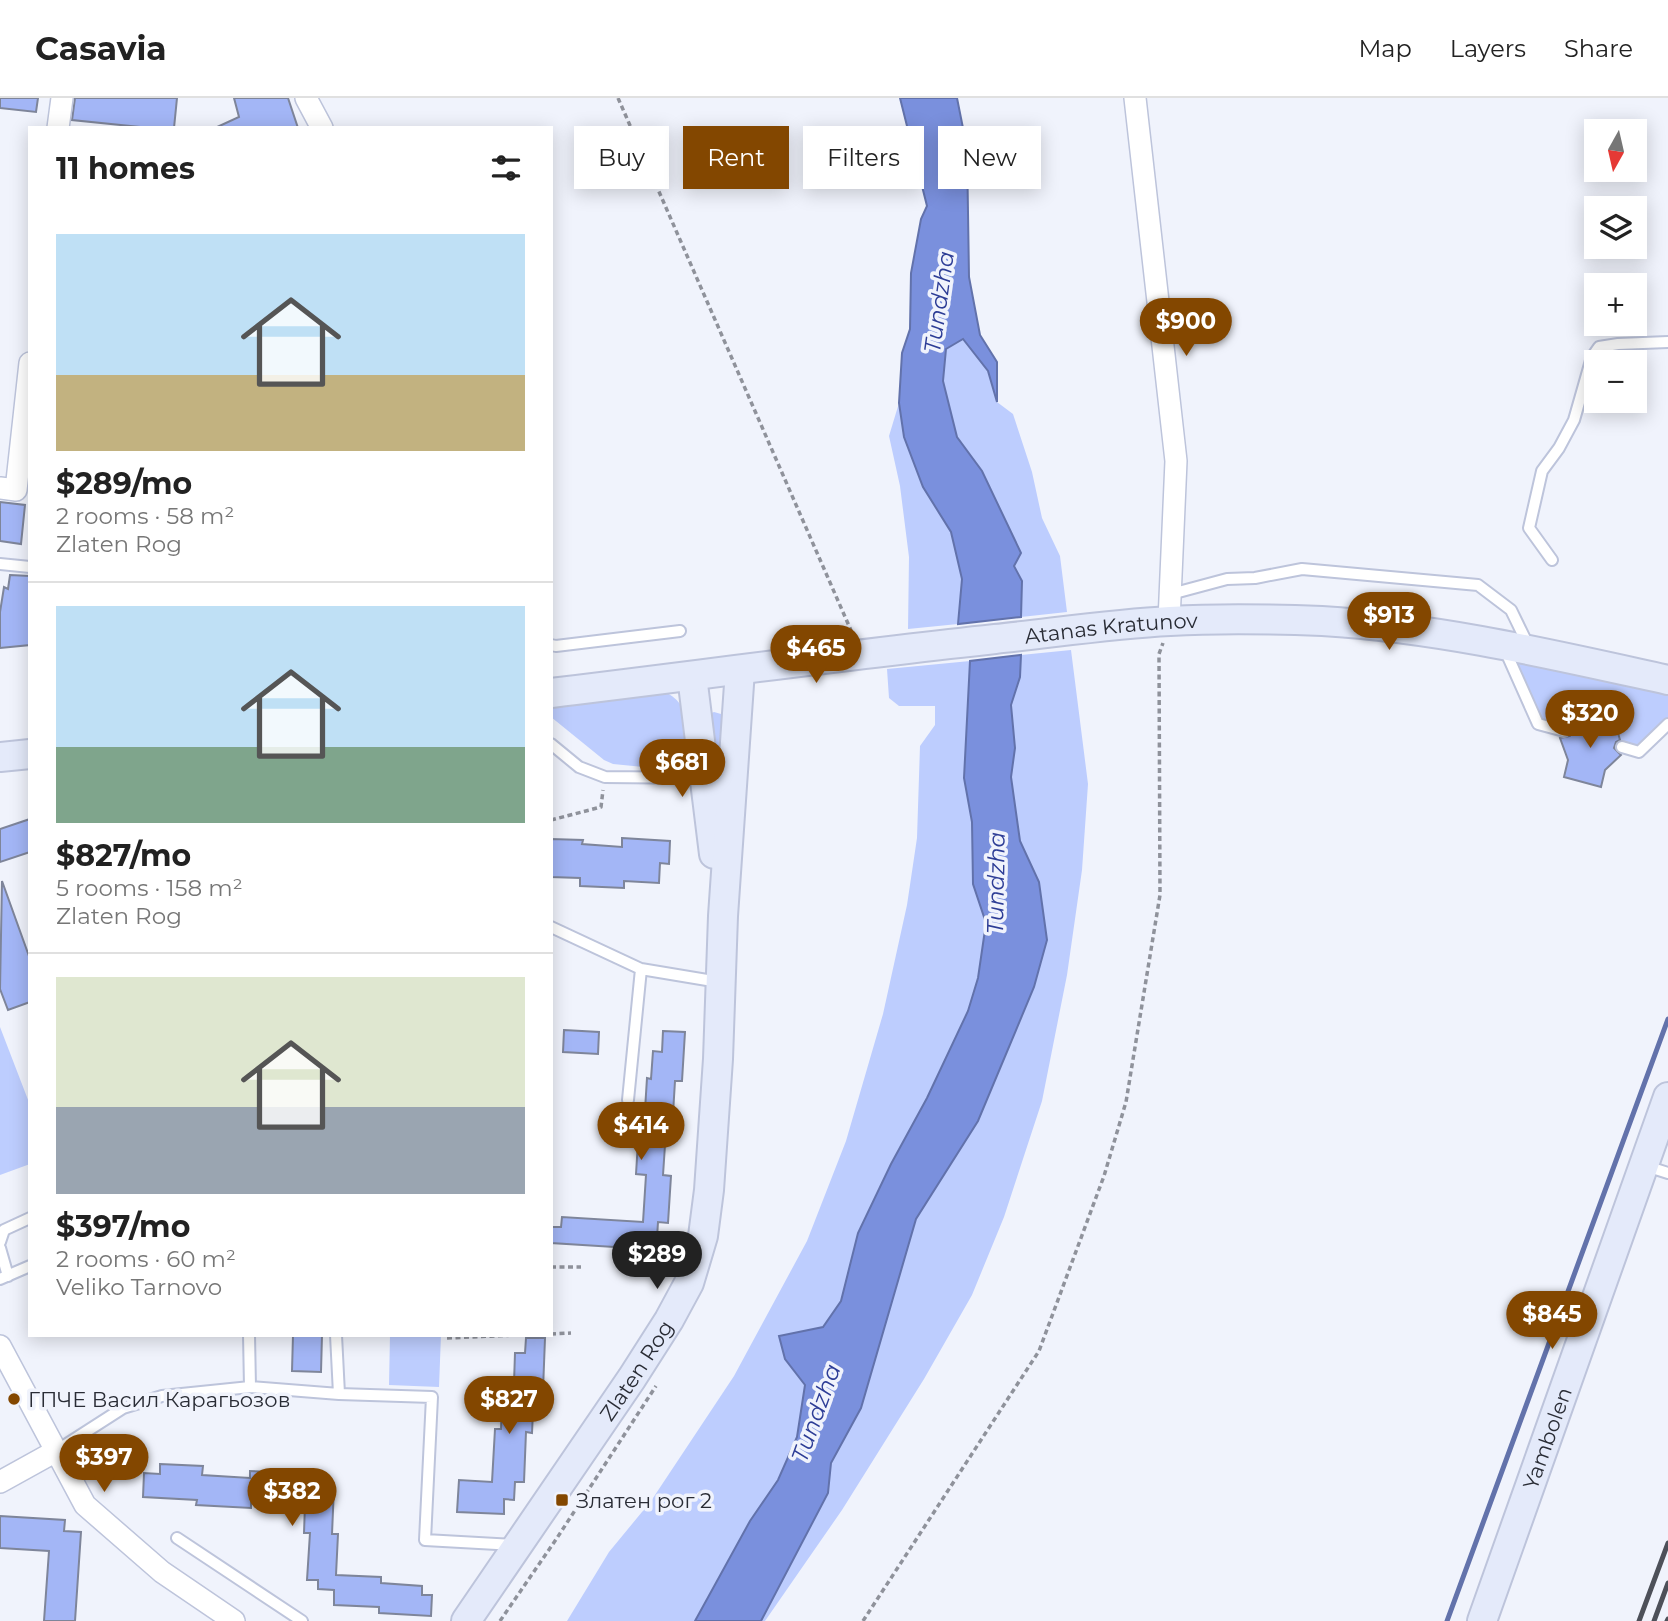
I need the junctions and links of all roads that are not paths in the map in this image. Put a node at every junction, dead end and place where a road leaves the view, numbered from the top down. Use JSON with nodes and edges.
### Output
{"nodes":[{"id":1,"x":62,"y":98,"type":"edge"},
{"id":2,"x":306,"y":98,"type":"edge"},
{"id":3,"x":1135,"y":98,"type":"edge"},
{"id":4,"x":58,"y":126,"type":"edge"},
{"id":5,"x":321,"y":126,"type":"edge"},
{"id":6,"x":1668,"y":342,"type":"edge"},
{"id":7,"x":28,"y":383,"type":"edge"},
{"id":8,"x":15,"y":490,"type":"edge"},
{"id":9,"x":1552,"y":561,"type":"dead end"},
{"id":10,"x":0,"y":564,"type":"edge"},
{"id":11,"x":28,"y":567,"type":"edge"},
{"id":12,"x":1170,"y":607,"type":"junction"},
{"id":13,"x":680,"y":631,"type":"dead end"},
{"id":14,"x":553,"y":645,"type":"edge"},
{"id":15,"x":1502,"y":645,"type":"junction"},
{"id":16,"x":1530,"y":650,"type":"junction"},
{"id":17,"x":740,"y":670,"type":"junction"},
{"id":18,"x":692,"y":676,"type":"junction"},
{"id":19,"x":1668,"y":680,"type":"edge"},
{"id":20,"x":553,"y":693,"type":"edge"},
{"id":21,"x":1668,"y":724,"type":"edge"},
{"id":22,"x":1564,"y":732,"type":"dead end"},
{"id":23,"x":553,"y":746,"type":"edge"},
{"id":24,"x":1622,"y":747,"type":"dead end"},
{"id":25,"x":28,"y":754,"type":"edge"},
{"id":26,"x":0,"y":757,"type":"edge"},
{"id":27,"x":719,"y":768,"type":"junction"},
{"id":28,"x":553,"y":928,"type":"edge"},
{"id":29,"x":641,"y":969,"type":"junction"},
{"id":30,"x":722,"y":983,"type":"junction"},
{"id":31,"x":1668,"y":1097,"type":"edge"},
{"id":32,"x":628,"y":1100,"type":"dead end"},
{"id":33,"x":1656,"y":1169,"type":"edge"},
{"id":34,"x":28,"y":1219,"type":"edge"},
{"id":35,"x":0,"y":1242,"type":"edge"},
{"id":36,"x":0,"y":1248,"type":"edge"},
{"id":37,"x":28,"y":1267,"type":"edge"},
{"id":38,"x":4,"y":1278,"type":"edge"},
{"id":39,"x":249,"y":1337,"type":"edge"},
{"id":40,"x":336,"y":1337,"type":"edge"},
{"id":41,"x":0,"y":1346,"type":"edge"},
{"id":42,"x":250,"y":1387,"type":"junction"},
{"id":43,"x":339,"y":1394,"type":"junction"},
{"id":44,"x":56,"y":1451,"type":"junction"},
{"id":45,"x":0,"y":1482,"type":"edge"},
{"id":46,"x":177,"y":1538,"type":"dead end"},
{"id":47,"x":518,"y":1545,"type":"junction"},
{"id":48,"x":286,"y":1610,"type":"junction"},
{"id":49,"x":234,"y":1621,"type":"edge"},
{"id":50,"x":278,"y":1621,"type":"edge"},
{"id":51,"x":302,"y":1621,"type":"edge"},
{"id":52,"x":466,"y":1621,"type":"edge"},
{"id":53,"x":1482,"y":1621,"type":"edge"}],
"edges":[{"from":1,"to":4,"type":"street"},
{"from":2,"to":5,"type":"street"},
{"from":3,"to":12,"type":"street"},
{"from":6,"to":9,"type":"lane"},
{"from":7,"to":8,"type":"street"},
{"from":10,"to":11,"type":"lane"},
{"from":12,"to":15,"type":"main road","name":"Atanas Kratunov"},
{"from":12,"to":16,"type":"lane"},
{"from":12,"to":17,"type":"main road","name":"Atanas Kratunov"},
{"from":13,"to":14,"type":"lane"},
{"from":15,"to":16,"type":"main road","name":"Atanas Kratunov"},
{"from":15,"to":22,"type":"lane"},
{"from":16,"to":19,"type":"main road","name":"Atanas Kratunov"},
{"from":17,"to":18,"type":"main road","name":"Atanas Kratunov"},
{"from":17,"to":27,"type":"main road","name":"Zlaten Rog"},
{"from":18,"to":20,"type":"main road","name":"Atanas Kratunov"},
{"from":18,"to":27,"type":"main road","name":"Zlaten Rog"},
{"from":21,"to":24,"type":"lane"},
{"from":23,"to":27,"type":"lane"},
{"from":25,"to":26,"type":"main road"},
{"from":27,"to":30,"type":"main road","name":"Zlaten Rog"},
{"from":28,"to":29,"type":"lane"},
{"from":29,"to":30,"type":"lane"},
{"from":29,"to":32,"type":"lane"},
{"from":30,"to":47,"type":"main road","name":"Zlaten Rog"},
{"from":31,"to":33,"type":"main road","name":"Yambolen"},
{"from":33,"to":53,"type":"main road","name":"Yambolen"},
{"from":34,"to":35,"type":"lane"},
{"from":36,"to":38,"type":"lane"},
{"from":37,"to":38,"type":"lane"},
{"from":39,"to":42,"type":"lane"},
{"from":40,"to":43,"type":"lane"},
{"from":41,"to":44,"type":"street"},
{"from":42,"to":43,"type":"lane"},
{"from":42,"to":44,"type":"lane"},
{"from":43,"to":47,"type":"lane"},
{"from":44,"to":45,"type":"street"},
{"from":44,"to":49,"type":"street"},
{"from":46,"to":48,"type":"lane"},
{"from":47,"to":52,"type":"main road","name":"Zlaten Rog"},
{"from":48,"to":50,"type":"lane"},
{"from":48,"to":51,"type":"lane"}]}
